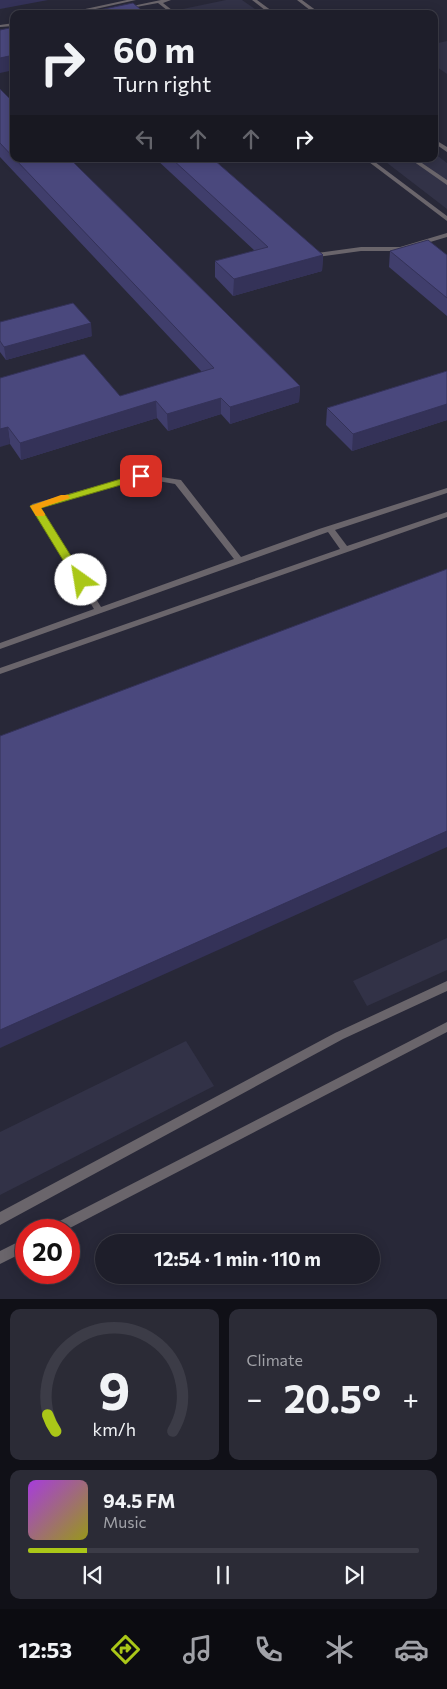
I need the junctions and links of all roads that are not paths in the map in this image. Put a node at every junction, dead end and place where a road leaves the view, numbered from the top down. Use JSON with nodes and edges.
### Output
{"nodes":[{"id":1,"x":134,"y":0,"type":"edge"},
{"id":2,"x":169,"y":0,"type":"edge"},
{"id":3,"x":254,"y":0,"type":"edge"},
{"id":4,"x":299,"y":0,"type":"edge"},
{"id":5,"x":159,"y":2,"type":"junction"},
{"id":6,"x":84,"y":10,"type":"edge"},
{"id":7,"x":116,"y":10,"type":"edge"},
{"id":8,"x":170,"y":10,"type":"edge"},
{"id":9,"x":268,"y":10,"type":"edge"},
{"id":10,"x":313,"y":10,"type":"edge"},
{"id":11,"x":372,"y":162,"type":"edge"},
{"id":12,"x":417,"y":162,"type":"edge"},
{"id":13,"x":447,"y":183,"type":"edge"},
{"id":14,"x":447,"y":219,"type":"edge"},
{"id":15,"x":447,"y":235,"type":"edge"},
{"id":16,"x":310,"y":256,"type":"edge"},
{"id":17,"x":447,"y":490,"type":"edge"},
{"id":18,"x":447,"y":514,"type":"edge"},
{"id":19,"x":330,"y":529,"type":"junction"},
{"id":20,"x":345,"y":549,"type":"junction"},
{"id":21,"x":240,"y":560,"type":"junction"},
{"id":22,"x":99,"y":610,"type":"junction"},
{"id":23,"x":0,"y":646,"type":"edge"},
{"id":24,"x":0,"y":671,"type":"edge"},
{"id":25,"x":447,"y":986,"type":"edge"},
{"id":26,"x":447,"y":1027,"type":"edge"},
{"id":27,"x":0,"y":1219,"type":"edge"},
{"id":28,"x":75,"y":1219,"type":"edge"},
{"id":29,"x":15,"y":1250,"type":"edge"},
{"id":30,"x":0,"y":1258,"type":"edge"}],
"edges":[{"from":1,"to":6,"type":"lane"},
{"from":2,"to":5,"type":"lane"},
{"from":3,"to":9,"type":"lane"},
{"from":4,"to":10,"type":"lane"},
{"from":5,"to":7,"type":"lane"},
{"from":5,"to":8,"type":"lane"},
{"from":11,"to":14,"type":"lane"},
{"from":12,"to":13,"type":"lane"},
{"from":15,"to":16,"type":"lane"},
{"from":17,"to":19,"type":"lane"},
{"from":18,"to":20,"type":"lane"},
{"from":19,"to":20,"type":"lane"},
{"from":19,"to":21,"type":"lane"},
{"from":20,"to":24,"type":"lane"},
{"from":21,"to":22,"type":"lane"},
{"from":21,"to":22,"type":"lane"},
{"from":22,"to":23,"type":"lane"},
{"from":25,"to":27,"type":"lane"},
{"from":26,"to":28,"type":"lane"},
{"from":29,"to":30,"type":"lane"}]}
